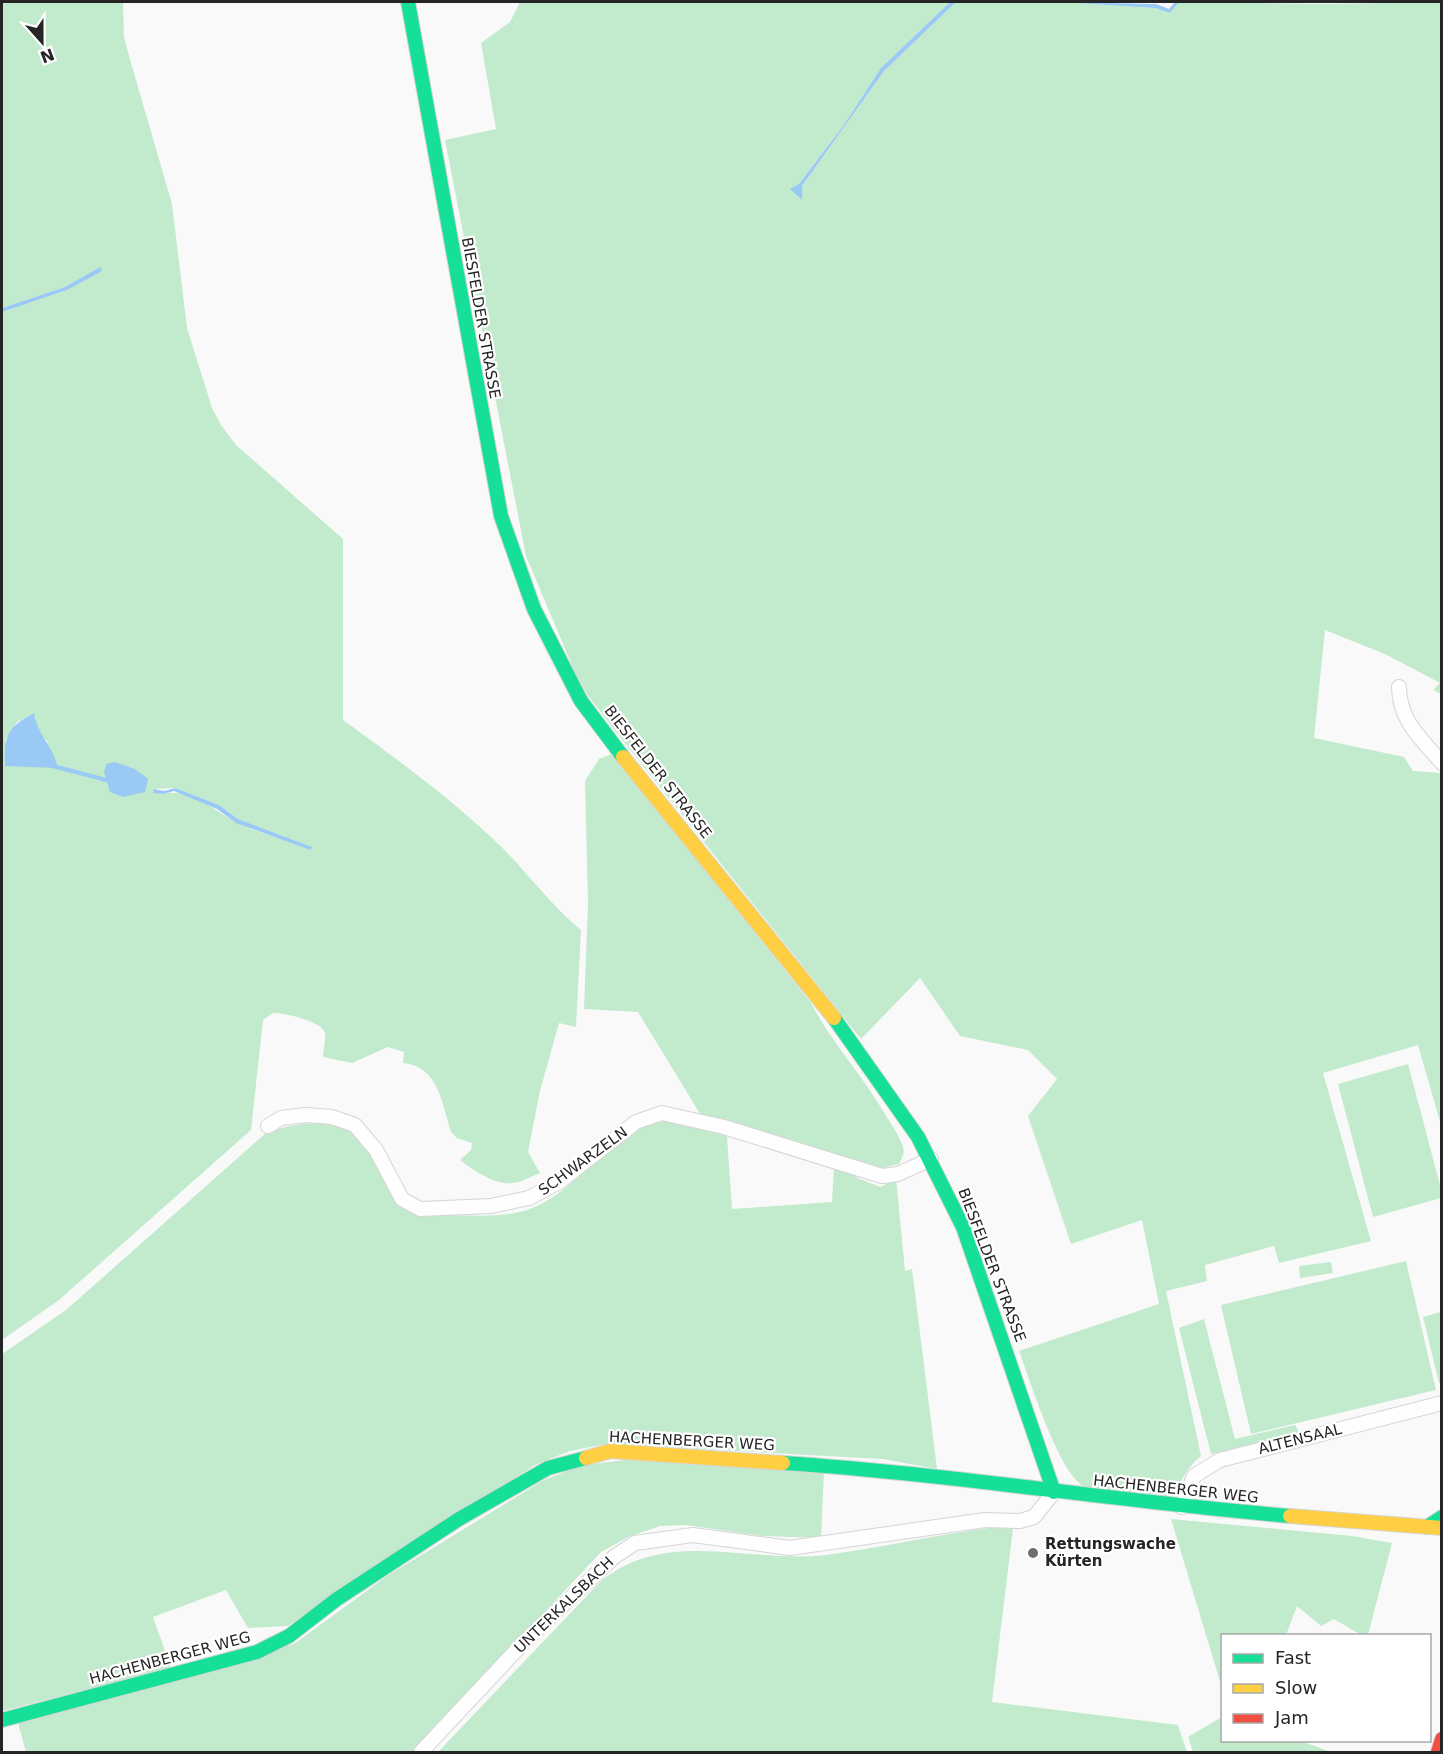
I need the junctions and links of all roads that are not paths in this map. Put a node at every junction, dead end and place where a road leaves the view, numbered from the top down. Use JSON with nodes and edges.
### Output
{"nodes":[{"id":1,"x":408,"y":2,"type":"edge"},
{"id":2,"x":1399,"y":687,"type":"dead end"},
{"id":3,"x":1442,"y":763,"type":"edge"},
{"id":4,"x":268,"y":1126,"type":"dead end"},
{"id":5,"x":931,"y":1159,"type":"junction"},
{"id":6,"x":1442,"y":1403,"type":"edge"},
{"id":7,"x":1053,"y":1492,"type":"junction"},
{"id":8,"x":1182,"y":1507,"type":"junction"},
{"id":9,"x":1442,"y":1517,"type":"edge"},
{"id":10,"x":1427,"y":1527,"type":"junction"},
{"id":11,"x":1442,"y":1528,"type":"edge"},
{"id":12,"x":2,"y":1720,"type":"edge"},
{"id":13,"x":1442,"y":1739,"type":"edge"},
{"id":14,"x":421,"y":1752,"type":"edge"},
{"id":15,"x":1438,"y":1752,"type":"edge"}],
"edges":[{"from":1,"to":5,"type":"street","name":"BIESFELDER STRASSE"},
{"from":2,"to":3,"type":"street"},
{"from":4,"to":5,"type":"street","name":"SCHWARZELN"},
{"from":5,"to":7,"type":"street","name":"BIESFELDER STRASSE"},
{"from":6,"to":8,"type":"street","name":"ALTENSAAL"},
{"from":7,"to":8,"type":"street","name":"HACHENBERGER WEG"},
{"from":7,"to":12,"type":"street","name":"HACHENBERGER WEG"},
{"from":7,"to":14,"type":"street","name":"UNTERKALSBACH"},
{"from":8,"to":10,"type":"street","name":"HACHENBERGER WEG"},
{"from":9,"to":10,"type":"street"},
{"from":10,"to":11,"type":"street","name":"HACHENBERGER WEG"},
{"from":13,"to":15,"type":"street"}]}
